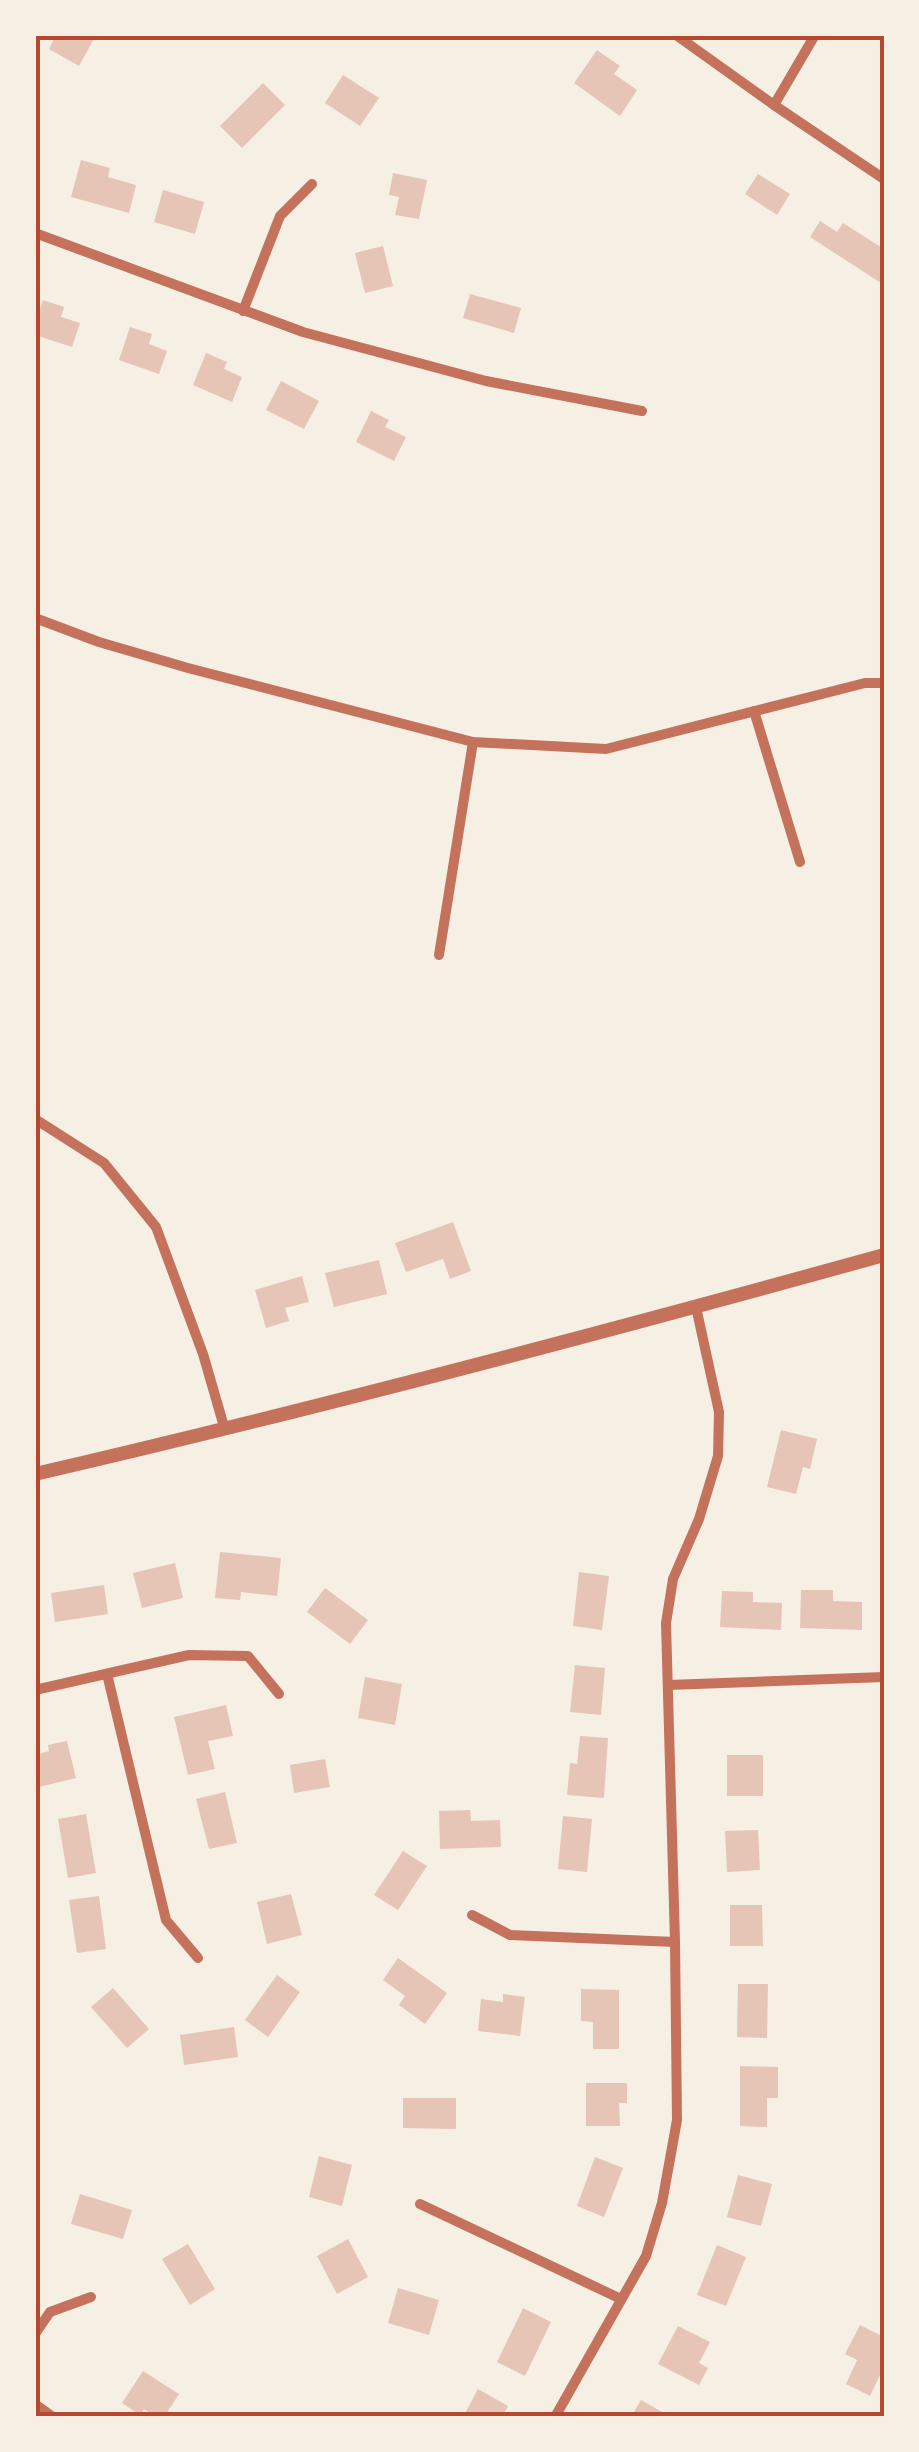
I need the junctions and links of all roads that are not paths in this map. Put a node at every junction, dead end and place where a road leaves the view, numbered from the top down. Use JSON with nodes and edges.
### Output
{"nodes":[{"id":1,"x":676,"y":35,"type":"edge"},
{"id":2,"x":815,"y":35,"type":"edge"},
{"id":3,"x":774,"y":105,"type":"junction"},
{"id":4,"x":884,"y":179,"type":"edge"},
{"id":5,"x":312,"y":184,"type":"dead end"},
{"id":6,"x":35,"y":232,"type":"edge"},
{"id":7,"x":242,"y":310,"type":"junction"},
{"id":8,"x":642,"y":411,"type":"dead end"},
{"id":9,"x":35,"y":618,"type":"edge"},
{"id":10,"x":884,"y":683,"type":"edge"},
{"id":11,"x":754,"y":712,"type":"junction"},
{"id":12,"x":473,"y":742,"type":"junction"},
{"id":13,"x":800,"y":862,"type":"dead end"},
{"id":14,"x":440,"y":955,"type":"dead end"},
{"id":15,"x":35,"y":1119,"type":"edge"},
{"id":16,"x":884,"y":1255,"type":"edge"},
{"id":17,"x":696,"y":1307,"type":"junction"},
{"id":18,"x":225,"y":1430,"type":"junction"},
{"id":19,"x":35,"y":1474,"type":"edge"},
{"id":20,"x":107,"y":1674,"type":"junction"},
{"id":21,"x":884,"y":1676,"type":"edge"},
{"id":22,"x":668,"y":1685,"type":"junction"},
{"id":23,"x":35,"y":1690,"type":"edge"},
{"id":24,"x":279,"y":1694,"type":"dead end"},
{"id":25,"x":472,"y":1915,"type":"dead end"},
{"id":26,"x":676,"y":1942,"type":"junction"},
{"id":27,"x":198,"y":1958,"type":"dead end"},
{"id":28,"x":420,"y":2204,"type":"dead end"},
{"id":29,"x":90,"y":2297,"type":"dead end"},
{"id":30,"x":620,"y":2299,"type":"junction"},
{"id":31,"x":35,"y":2334,"type":"edge"},
{"id":32,"x":35,"y":2404,"type":"edge"},
{"id":33,"x":53,"y":2417,"type":"edge"},
{"id":34,"x":555,"y":2417,"type":"edge"}],
"edges":[{"from":1,"to":3,"type":"street"},
{"from":2,"to":3,"type":"street"},
{"from":3,"to":4,"type":"street"},
{"from":5,"to":7,"type":"street"},
{"from":6,"to":7,"type":"street"},
{"from":7,"to":8,"type":"street"},
{"from":9,"to":12,"type":"street"},
{"from":10,"to":11,"type":"street"},
{"from":11,"to":12,"type":"street"},
{"from":11,"to":13,"type":"street"},
{"from":12,"to":14,"type":"street"},
{"from":15,"to":18,"type":"street"},
{"from":16,"to":17,"type":"street"},
{"from":17,"to":18,"type":"street"},
{"from":17,"to":22,"type":"street"},
{"from":18,"to":19,"type":"street"},
{"from":20,"to":23,"type":"street"},
{"from":20,"to":24,"type":"street"},
{"from":20,"to":27,"type":"street"},
{"from":21,"to":22,"type":"street"},
{"from":22,"to":26,"type":"street"},
{"from":25,"to":26,"type":"street"},
{"from":26,"to":30,"type":"street"},
{"from":28,"to":30,"type":"street"},
{"from":29,"to":31,"type":"street"},
{"from":30,"to":34,"type":"street"},
{"from":32,"to":33,"type":"street"}]}
